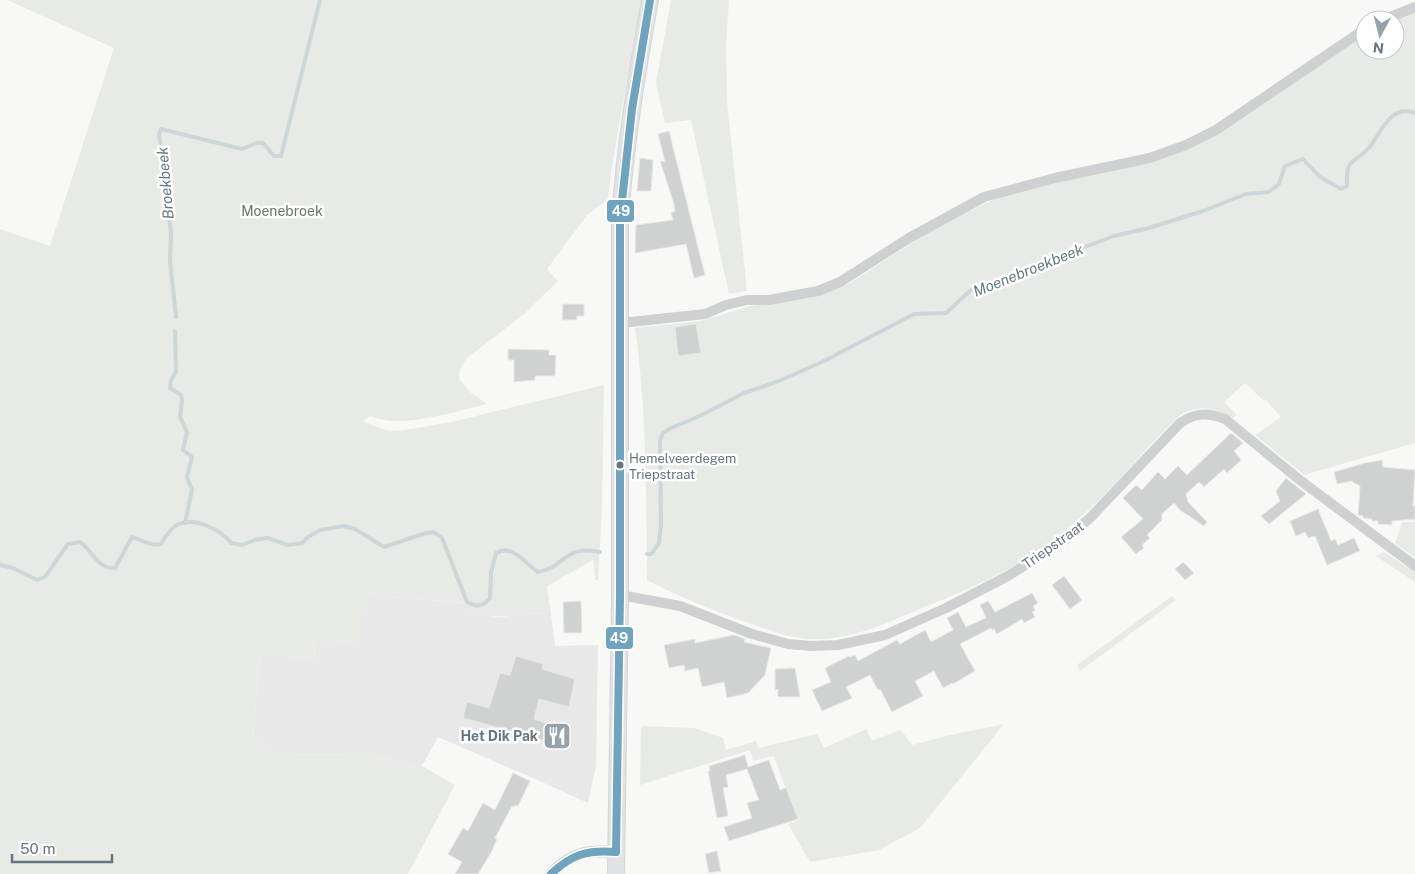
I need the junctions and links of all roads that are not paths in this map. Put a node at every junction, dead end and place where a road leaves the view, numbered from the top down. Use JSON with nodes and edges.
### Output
{"nodes":[{"id":1,"x":650,"y":0,"type":"edge"},
{"id":2,"x":1355,"y":36,"type":"edge"},
{"id":3,"x":620,"y":321,"type":"junction"},
{"id":4,"x":1415,"y":566,"type":"edge"},
{"id":5,"x":620,"y":595,"type":"junction"},
{"id":6,"x":616,"y":852,"type":"junction"},
{"id":7,"x":551,"y":874,"type":"edge"},
{"id":8,"x":616,"y":874,"type":"edge"}],
"edges":[{"from":1,"to":3,"type":"main road"},
{"from":2,"to":3,"type":"street"},
{"from":3,"to":5,"type":"main road"},
{"from":4,"to":5,"type":"street","name":"Triepstraat"},
{"from":5,"to":6,"type":"main road"},
{"from":6,"to":7,"type":"street"},
{"from":6,"to":8,"type":"main road"}]}
